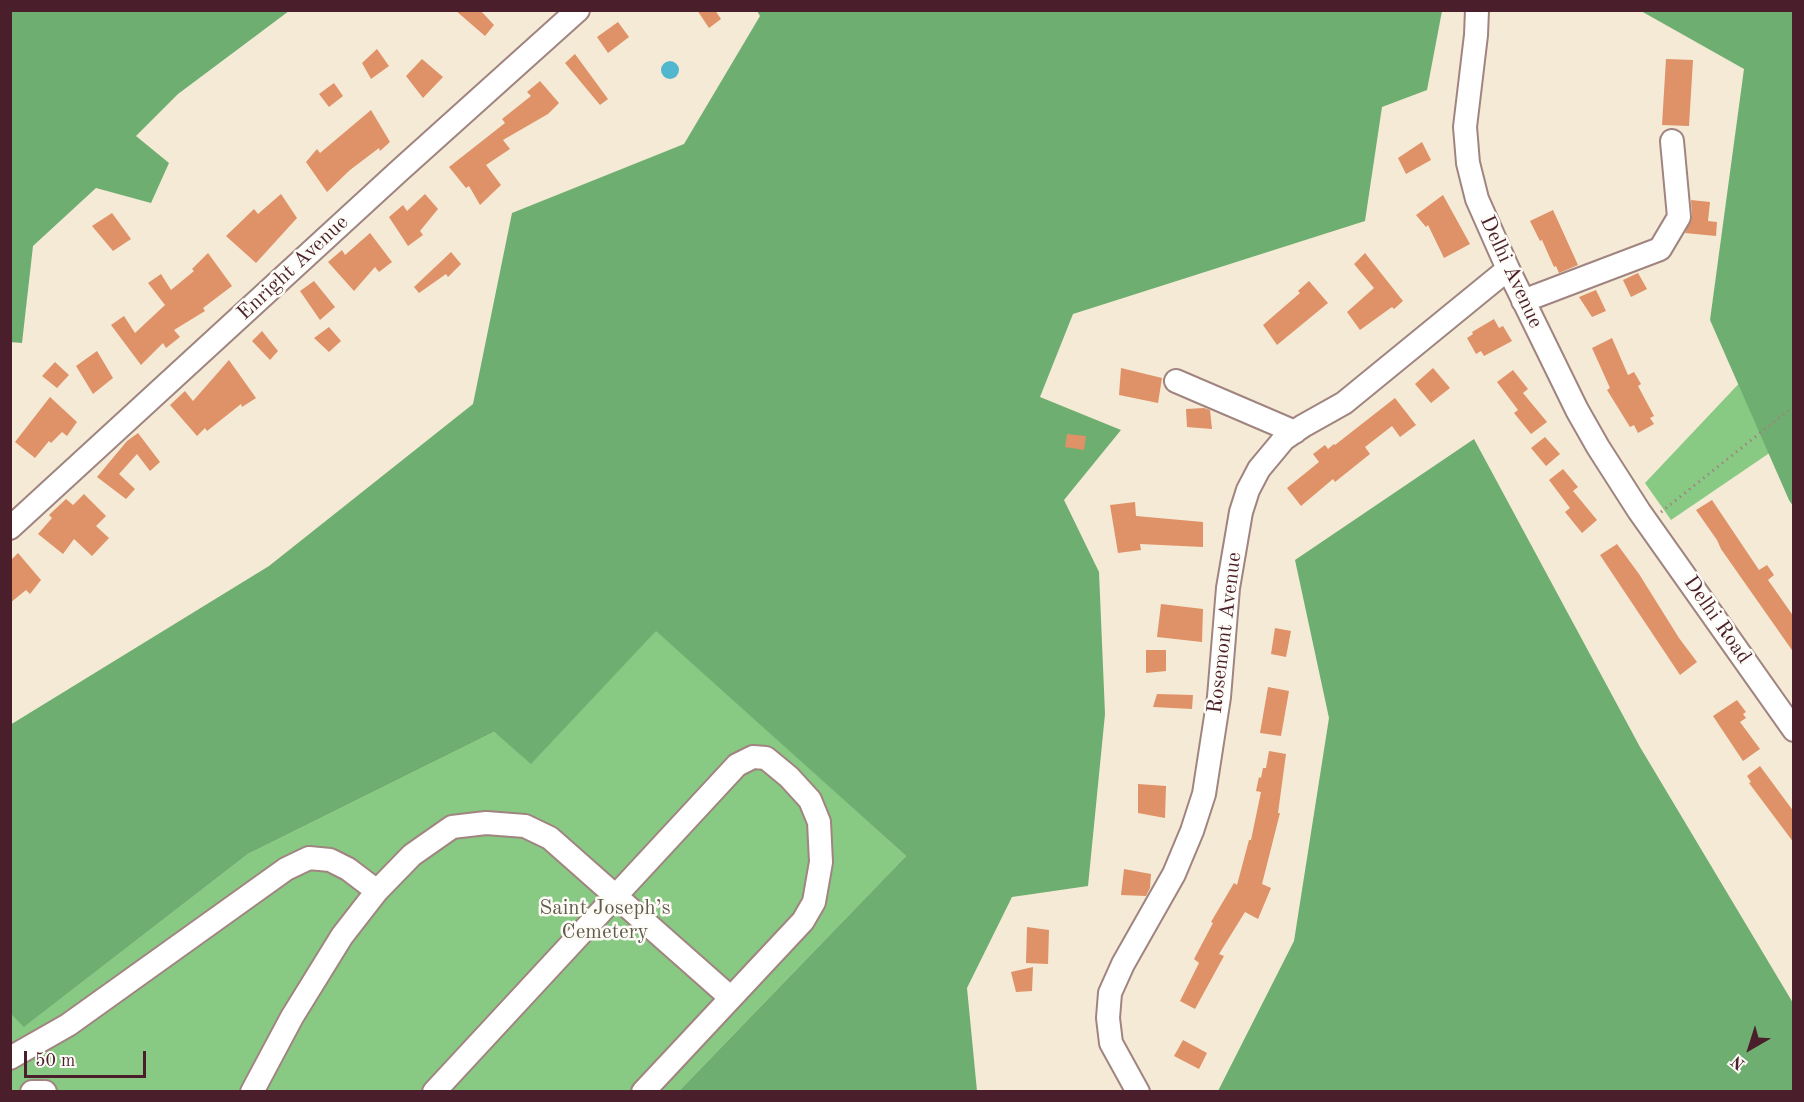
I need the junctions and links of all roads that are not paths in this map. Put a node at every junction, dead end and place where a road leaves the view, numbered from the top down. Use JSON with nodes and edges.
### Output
{"nodes":[{"id":1,"x":578,"y":10,"type":"edge"},
{"id":2,"x":1477,"y":10,"type":"edge"},
{"id":3,"x":1672,"y":141,"type":"dead end"},
{"id":4,"x":1508,"y":269,"type":"junction"},
{"id":5,"x":1523,"y":301,"type":"junction"},
{"id":6,"x":1176,"y":381,"type":"dead end"},
{"id":7,"x":1295,"y":432,"type":"junction"},
{"id":8,"x":1644,"y":516,"type":"joint"},
{"id":9,"x":10,"y":528,"type":"edge"},
{"id":10,"x":1794,"y":730,"type":"edge"},
{"id":11,"x":377,"y":891,"type":"junction"},
{"id":12,"x":617,"y":895,"type":"junction"},
{"id":13,"x":731,"y":998,"type":"junction"},
{"id":14,"x":10,"y":1058,"type":"edge"},
{"id":15,"x":32,"y":1092,"type":"edge"},
{"id":16,"x":45,"y":1092,"type":"edge"},
{"id":17,"x":252,"y":1092,"type":"edge"},
{"id":18,"x":434,"y":1092,"type":"edge"},
{"id":19,"x":643,"y":1092,"type":"edge"},
{"id":20,"x":1138,"y":1092,"type":"edge"}],
"edges":[{"from":1,"to":9,"type":"street","name":"Enright Avenue"},
{"from":2,"to":4,"type":"street","name":"Delhi Avenue"},
{"from":3,"to":5,"type":"street"},
{"from":4,"to":5,"type":"street","name":"Delhi Avenue"},
{"from":4,"to":7,"type":"street","name":"Rosemont Avenue"},
{"from":5,"to":8,"type":"street","name":"Delhi Avenue"},
{"from":6,"to":7,"type":"street"},
{"from":7,"to":20,"type":"street","name":"Rosemont Avenue"},
{"from":8,"to":10,"type":"street","name":"Delhi Road"},
{"from":11,"to":12,"type":"street"},
{"from":11,"to":14,"type":"street"},
{"from":11,"to":17,"type":"street"},
{"from":12,"to":13,"type":"street"},
{"from":12,"to":13,"type":"street"},
{"from":12,"to":18,"type":"street"},
{"from":13,"to":19,"type":"street"},
{"from":15,"to":16,"type":"street"}]}
